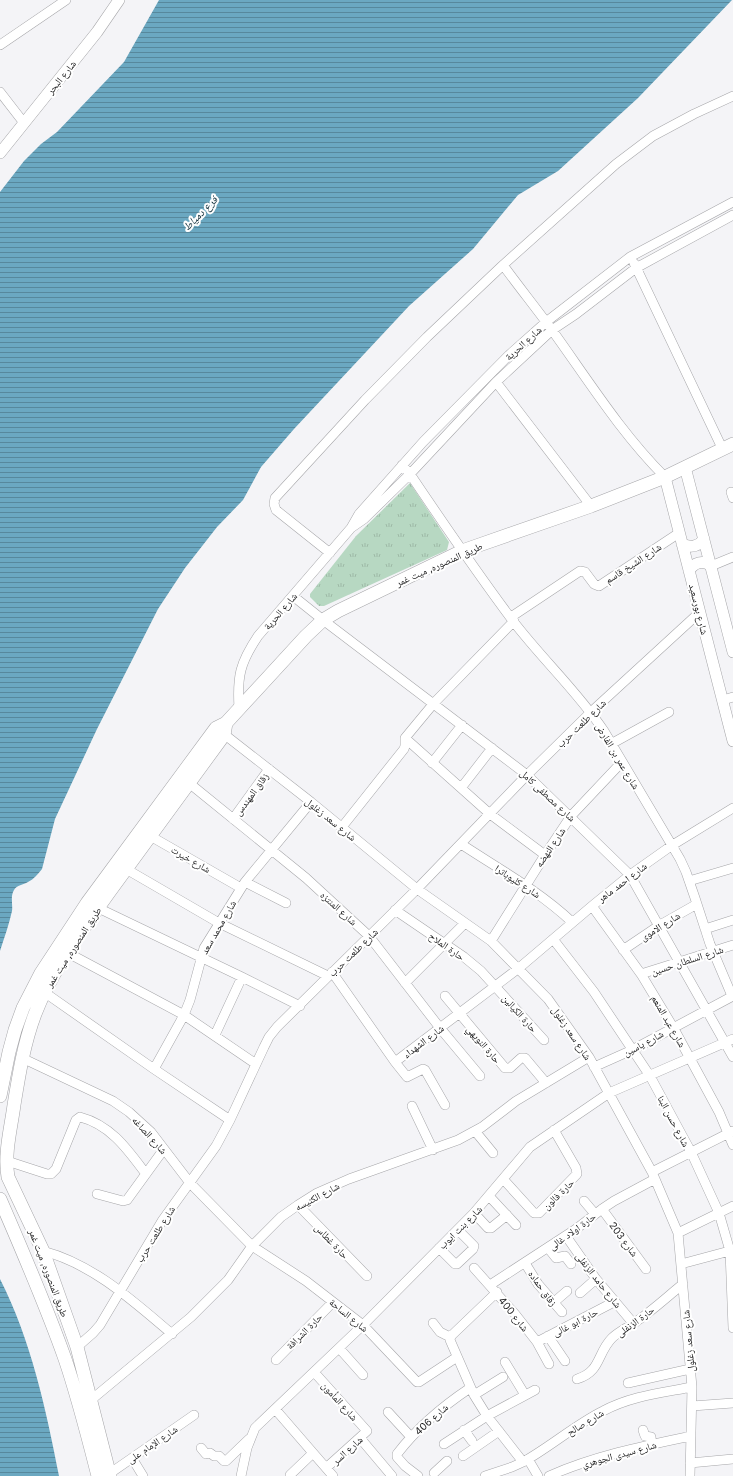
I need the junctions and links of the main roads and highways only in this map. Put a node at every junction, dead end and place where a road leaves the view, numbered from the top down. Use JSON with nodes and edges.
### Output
{"nodes":[{"id":1,"x":728,"y":447,"type":"edge"},
{"id":2,"x":222,"y":728,"type":"junction"},
{"id":3,"x":145,"y":833,"type":"junction"},
{"id":4,"x":93,"y":906,"type":"junction"},
{"id":5,"x":0,"y":1096,"type":"edge"},
{"id":6,"x":0,"y":1199,"type":"edge"},
{"id":7,"x":106,"y":1475,"type":"edge"}],
"edges":[{"from":1,"to":2,"type":"main road","name":"طريق المنصوره, ميت غمر"},
{"from":2,"to":3,"type":"main road","name":"طريق المنصوره, ميت غمر"},
{"from":2,"to":3,"type":"main road","name":"طريق المنصوره, ميت غمر"},
{"from":3,"to":4,"type":"main road","name":"طريق المنصوره, ميت غمر"},
{"from":3,"to":4,"type":"main road","name":"طريق المنصوره, ميت غمر"},
{"from":4,"to":5,"type":"main road","name":"طريق المنصوره, ميت غمر"},
{"from":4,"to":7,"type":"main road","name":"طريق المنصوره, ميت غمر"},
{"from":6,"to":7,"type":"main road","name":"طريق المنصوره, ميت غمر"}]}
